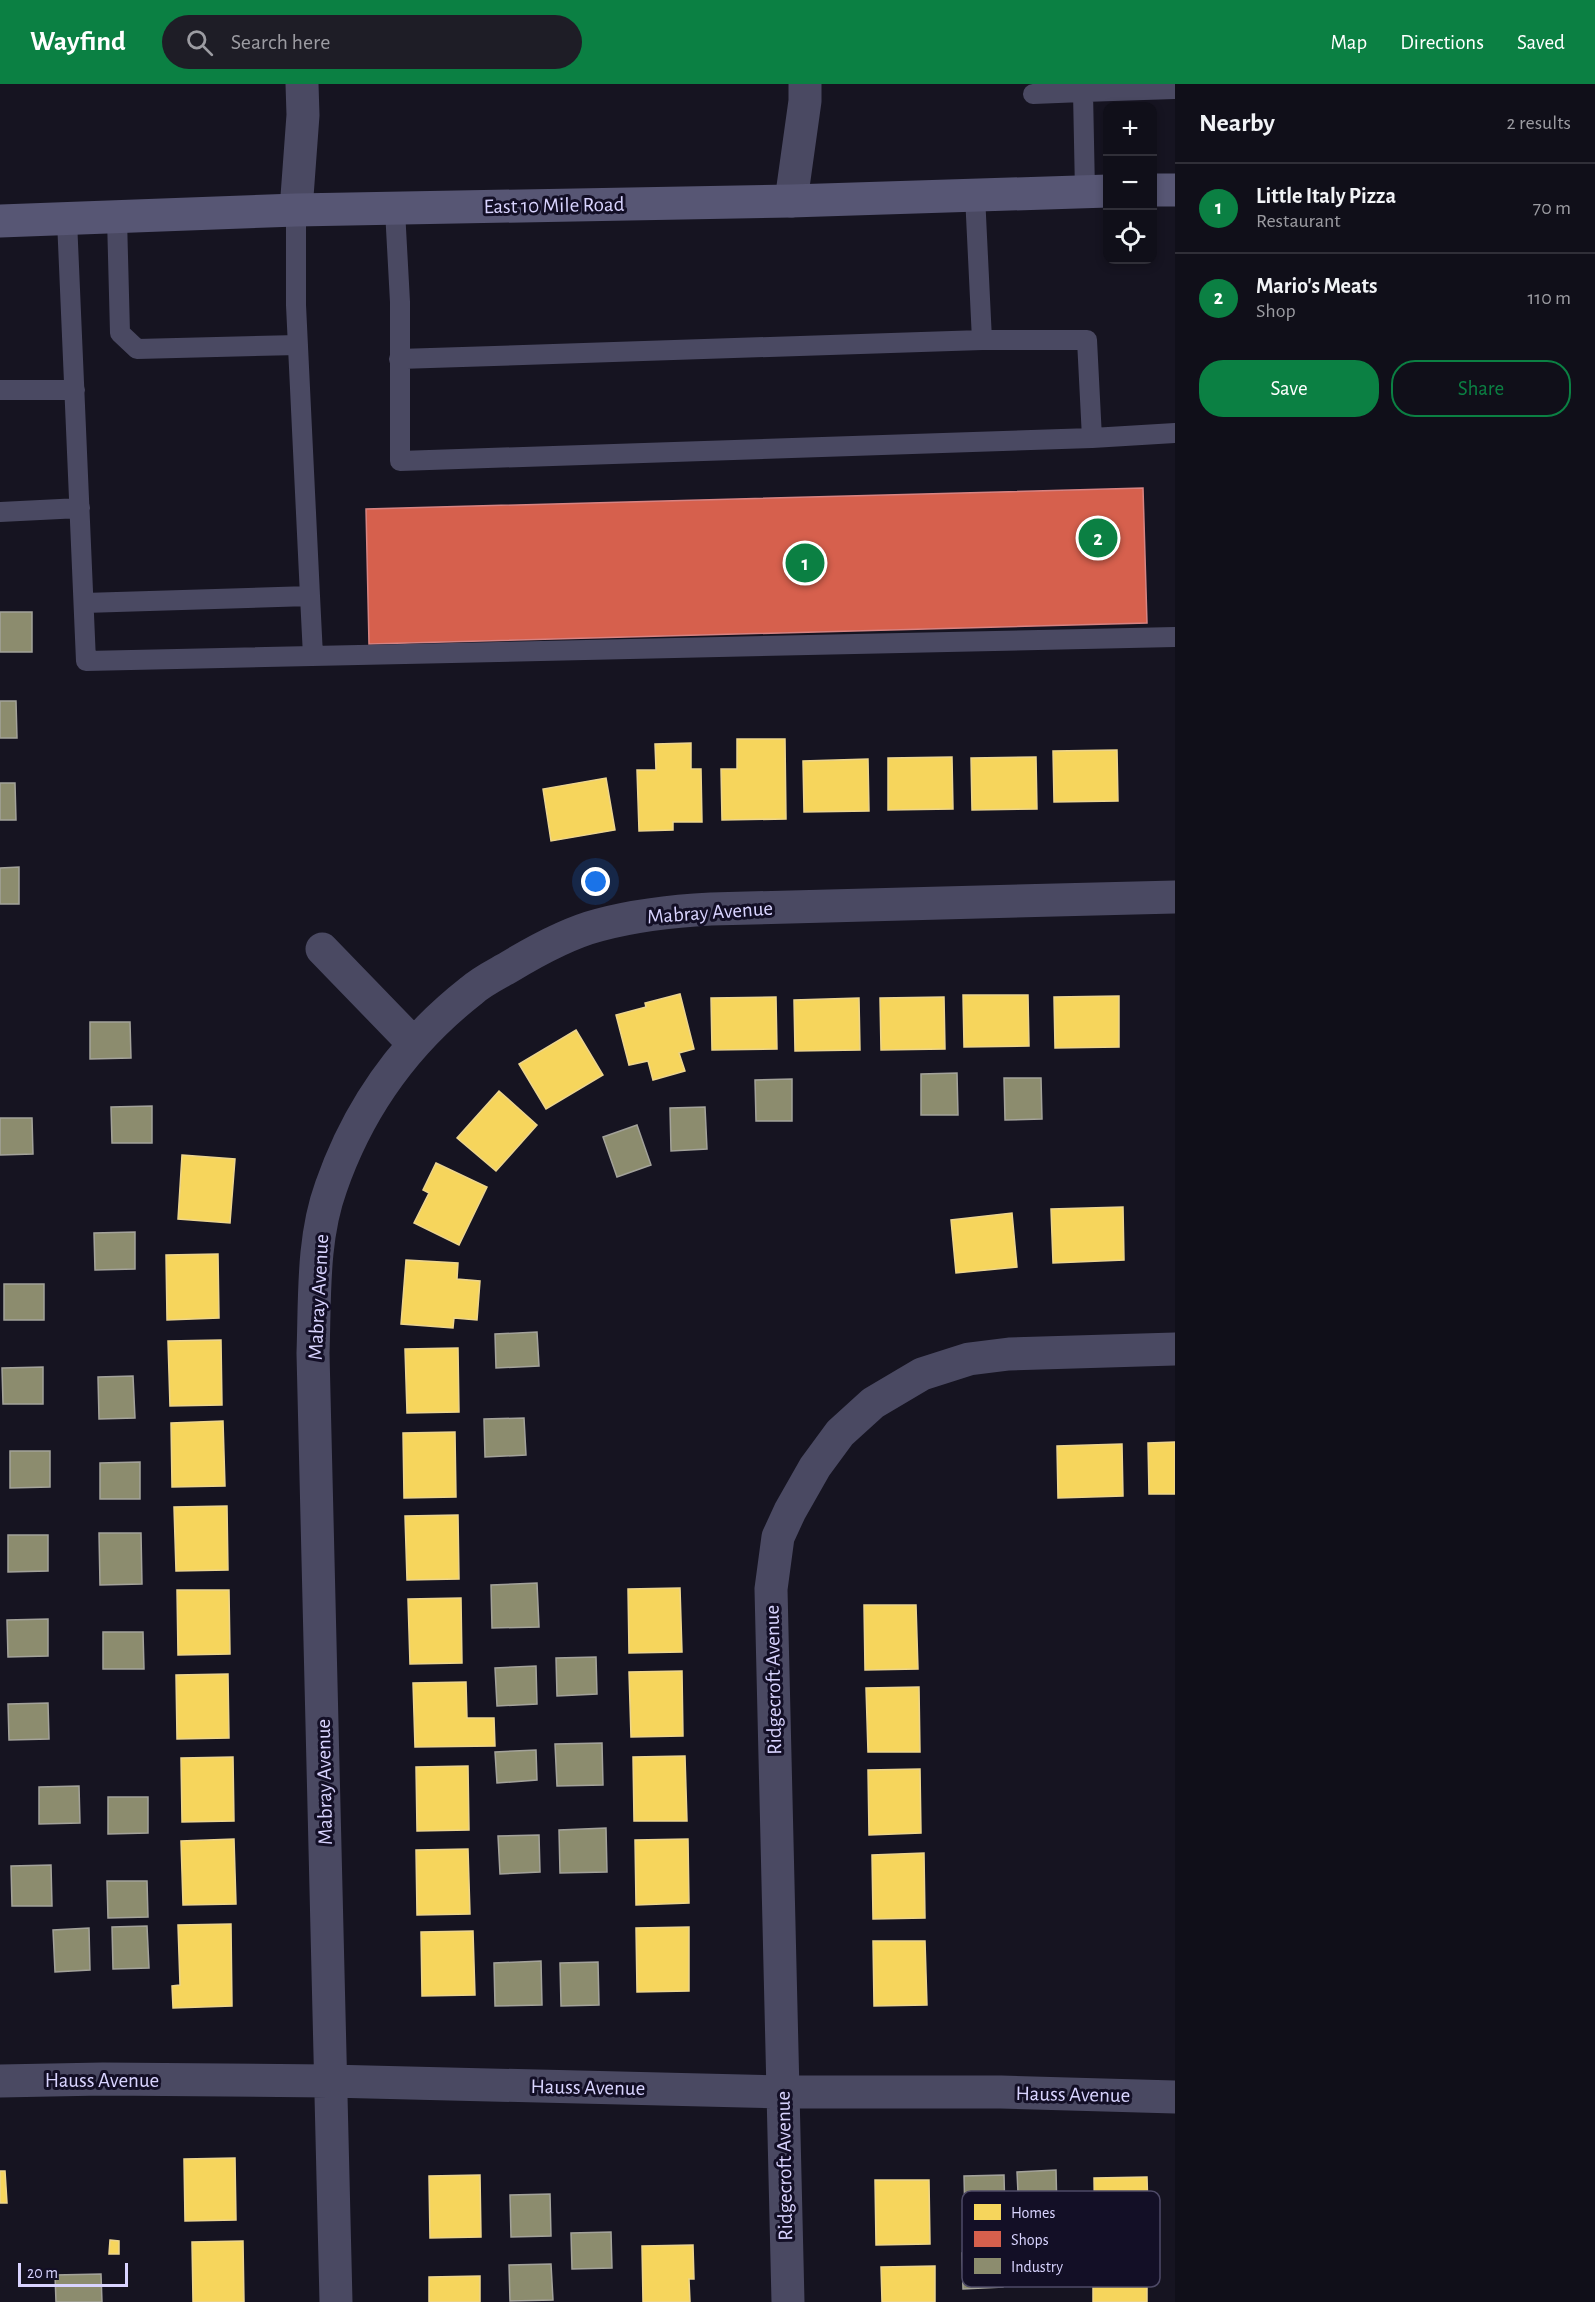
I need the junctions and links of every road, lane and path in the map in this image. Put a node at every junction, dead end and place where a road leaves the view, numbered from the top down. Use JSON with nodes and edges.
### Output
{"nodes":[{"id":1,"x":302,"y":84,"type":"edge"},
{"id":2,"x":804,"y":84,"type":"edge"},
{"id":3,"x":1175,"y":89,"type":"edge"},
{"id":4,"x":1083,"y":92,"type":"junction"},
{"id":5,"x":1033,"y":94,"type":"dead end"},
{"id":6,"x":1157,"y":190,"type":"edge"},
{"id":7,"x":1175,"y":190,"type":"edge"},
{"id":8,"x":1096,"y":192,"type":"edge"},
{"id":9,"x":975,"y":195,"type":"junction"},
{"id":10,"x":791,"y":201,"type":"junction"},
{"id":11,"x":296,"y":210,"type":"junction"},
{"id":12,"x":395,"y":210,"type":"junction"},
{"id":13,"x":117,"y":218,"type":"junction"},
{"id":14,"x":67,"y":220,"type":"junction"},
{"id":15,"x":0,"y":221,"type":"edge"},
{"id":16,"x":982,"y":339,"type":"junction"},
{"id":17,"x":298,"y":345,"type":"junction"},
{"id":18,"x":399,"y":359,"type":"junction"},
{"id":19,"x":0,"y":390,"type":"edge"},
{"id":20,"x":75,"y":390,"type":"junction"},
{"id":21,"x":1175,"y":433,"type":"edge"},
{"id":22,"x":1092,"y":438,"type":"junction"},
{"id":23,"x":80,"y":508,"type":"junction"},
{"id":24,"x":0,"y":512,"type":"edge"},
{"id":25,"x":310,"y":596,"type":"junction"},
{"id":26,"x":84,"y":603,"type":"junction"},
{"id":27,"x":1175,"y":637,"type":"edge"},
{"id":28,"x":313,"y":656,"type":"junction"},
{"id":29,"x":1175,"y":897,"type":"edge"},
{"id":30,"x":322,"y":949,"type":"dead end"},
{"id":31,"x":413,"y":1043,"type":"junction"},
{"id":32,"x":1175,"y":1349,"type":"edge"},
{"id":33,"x":0,"y":2080,"type":"edge"},
{"id":34,"x":329,"y":2081,"type":"junction"},
{"id":35,"x":782,"y":2092,"type":"junction"},
{"id":36,"x":1175,"y":2097,"type":"edge"},
{"id":37,"x":336,"y":2302,"type":"edge"},
{"id":38,"x":788,"y":2302,"type":"edge"}],
"edges":[{"from":1,"to":11,"type":"street"},
{"from":2,"to":10,"type":"street"},
{"from":3,"to":4,"type":"lane"},
{"from":4,"to":5,"type":"lane"},
{"from":4,"to":8,"type":"lane"},
{"from":6,"to":7,"type":"main road"},
{"from":8,"to":9,"type":"main road","name":"East 10 Mile Road"},
{"from":9,"to":10,"type":"main road","name":"East 10 Mile Road"},
{"from":9,"to":16,"type":"lane"},
{"from":10,"to":12,"type":"main road","name":"East 10 Mile Road"},
{"from":11,"to":12,"type":"main road","name":"East 10 Mile Road"},
{"from":11,"to":13,"type":"main road","name":"East 10 Mile Road"},
{"from":11,"to":17,"type":"lane"},
{"from":12,"to":18,"type":"lane"},
{"from":13,"to":14,"type":"main road","name":"East 10 Mile Road"},
{"from":13,"to":17,"type":"lane"},
{"from":14,"to":15,"type":"main road","name":"East 10 Mile Road"},
{"from":14,"to":20,"type":"lane"},
{"from":16,"to":18,"type":"lane"},
{"from":16,"to":22,"type":"lane"},
{"from":17,"to":25,"type":"lane"},
{"from":18,"to":22,"type":"lane"},
{"from":19,"to":20,"type":"lane"},
{"from":20,"to":23,"type":"lane"},
{"from":21,"to":22,"type":"lane"},
{"from":23,"to":24,"type":"lane"},
{"from":23,"to":26,"type":"lane"},
{"from":25,"to":26,"type":"lane"},
{"from":25,"to":28,"type":"lane"},
{"from":26,"to":28,"type":"lane"},
{"from":27,"to":28,"type":"lane"},
{"from":29,"to":31,"type":"street","name":"Mabray Avenue"},
{"from":30,"to":31,"type":"street"},
{"from":31,"to":34,"type":"street","name":"Mabray Avenue"},
{"from":32,"to":35,"type":"street","name":"Ridgecroft Avenue"},
{"from":33,"to":34,"type":"street","name":"Hauss Avenue"},
{"from":34,"to":35,"type":"street","name":"Hauss Avenue"},
{"from":34,"to":37,"type":"street","name":"Mabray Avenue"},
{"from":35,"to":36,"type":"street","name":"Hauss Avenue"},
{"from":35,"to":38,"type":"street","name":"Ridgecroft Avenue"}]}
